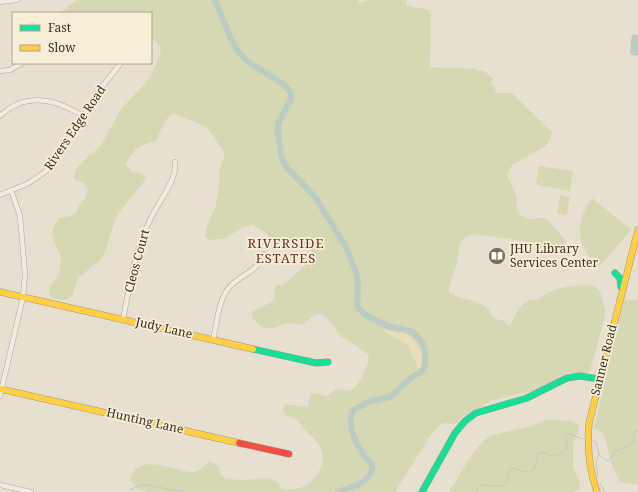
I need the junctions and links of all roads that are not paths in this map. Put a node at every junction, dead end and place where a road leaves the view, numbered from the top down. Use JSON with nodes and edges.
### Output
{"nodes":[{"id":1,"x":17,"y":0,"type":"edge"},
{"id":2,"x":0,"y":2,"type":"edge"},
{"id":3,"x":20,"y":64,"type":"edge"},
{"id":4,"x":121,"y":64,"type":"edge"},
{"id":5,"x":0,"y":71,"type":"edge"},
{"id":6,"x":0,"y":116,"type":"edge"},
{"id":7,"x":83,"y":116,"type":"junction"},
{"id":8,"x":175,"y":162,"type":"dead end"},
{"id":9,"x":11,"y":190,"type":"junction"},
{"id":10,"x":0,"y":194,"type":"edge"},
{"id":11,"x":638,"y":230,"type":"edge"},
{"id":12,"x":263,"y":254,"type":"dead end"},
{"id":13,"x":630,"y":260,"type":"junction"},
{"id":14,"x":0,"y":292,"type":"edge"},
{"id":15,"x":621,"y":295,"type":"junction"},
{"id":16,"x":23,"y":297,"type":"junction"},
{"id":17,"x":123,"y":319,"type":"junction"},
{"id":18,"x":213,"y":339,"type":"junction"},
{"id":19,"x":328,"y":362,"type":"dead end"},
{"id":20,"x":600,"y":379,"type":"junction"},
{"id":21,"x":1,"y":389,"type":"edge"},
{"id":22,"x":0,"y":396,"type":"edge"},
{"id":23,"x":289,"y":454,"type":"dead end"},
{"id":24,"x":0,"y":485,"type":"edge"},
{"id":25,"x":30,"y":492,"type":"edge"},
{"id":26,"x":422,"y":492,"type":"edge"},
{"id":27,"x":597,"y":492,"type":"edge"}],
"edges":[{"from":1,"to":2,"type":"street"},
{"from":3,"to":5,"type":"street"},
{"from":4,"to":7,"type":"street","name":"Rivers Edge Road"},
{"from":6,"to":7,"type":"street"},
{"from":7,"to":9,"type":"street","name":"Rivers Edge Road"},
{"from":8,"to":17,"type":"street","name":"Cleos Court"},
{"from":9,"to":10,"type":"street","name":"Rivers Edge Road"},
{"from":9,"to":16,"type":"street"},
{"from":11,"to":13,"type":"street","name":"Sanner Road"},
{"from":12,"to":18,"type":"street"},
{"from":13,"to":15,"type":"street","name":"Sanner Road"},
{"from":13,"to":15,"type":"street"},
{"from":14,"to":16,"type":"street","name":"Judy Lane"},
{"from":15,"to":20,"type":"street","name":"Sanner Road"},
{"from":16,"to":17,"type":"street","name":"Judy Lane"},
{"from":16,"to":21,"type":"street"},
{"from":17,"to":18,"type":"street","name":"Judy Lane"},
{"from":18,"to":19,"type":"street","name":"Judy Lane"},
{"from":20,"to":26,"type":"street"},
{"from":20,"to":27,"type":"street","name":"Sanner Road"},
{"from":21,"to":22,"type":"street"},
{"from":21,"to":23,"type":"street","name":"Hunting Lane"},
{"from":24,"to":25,"type":"street"}]}
